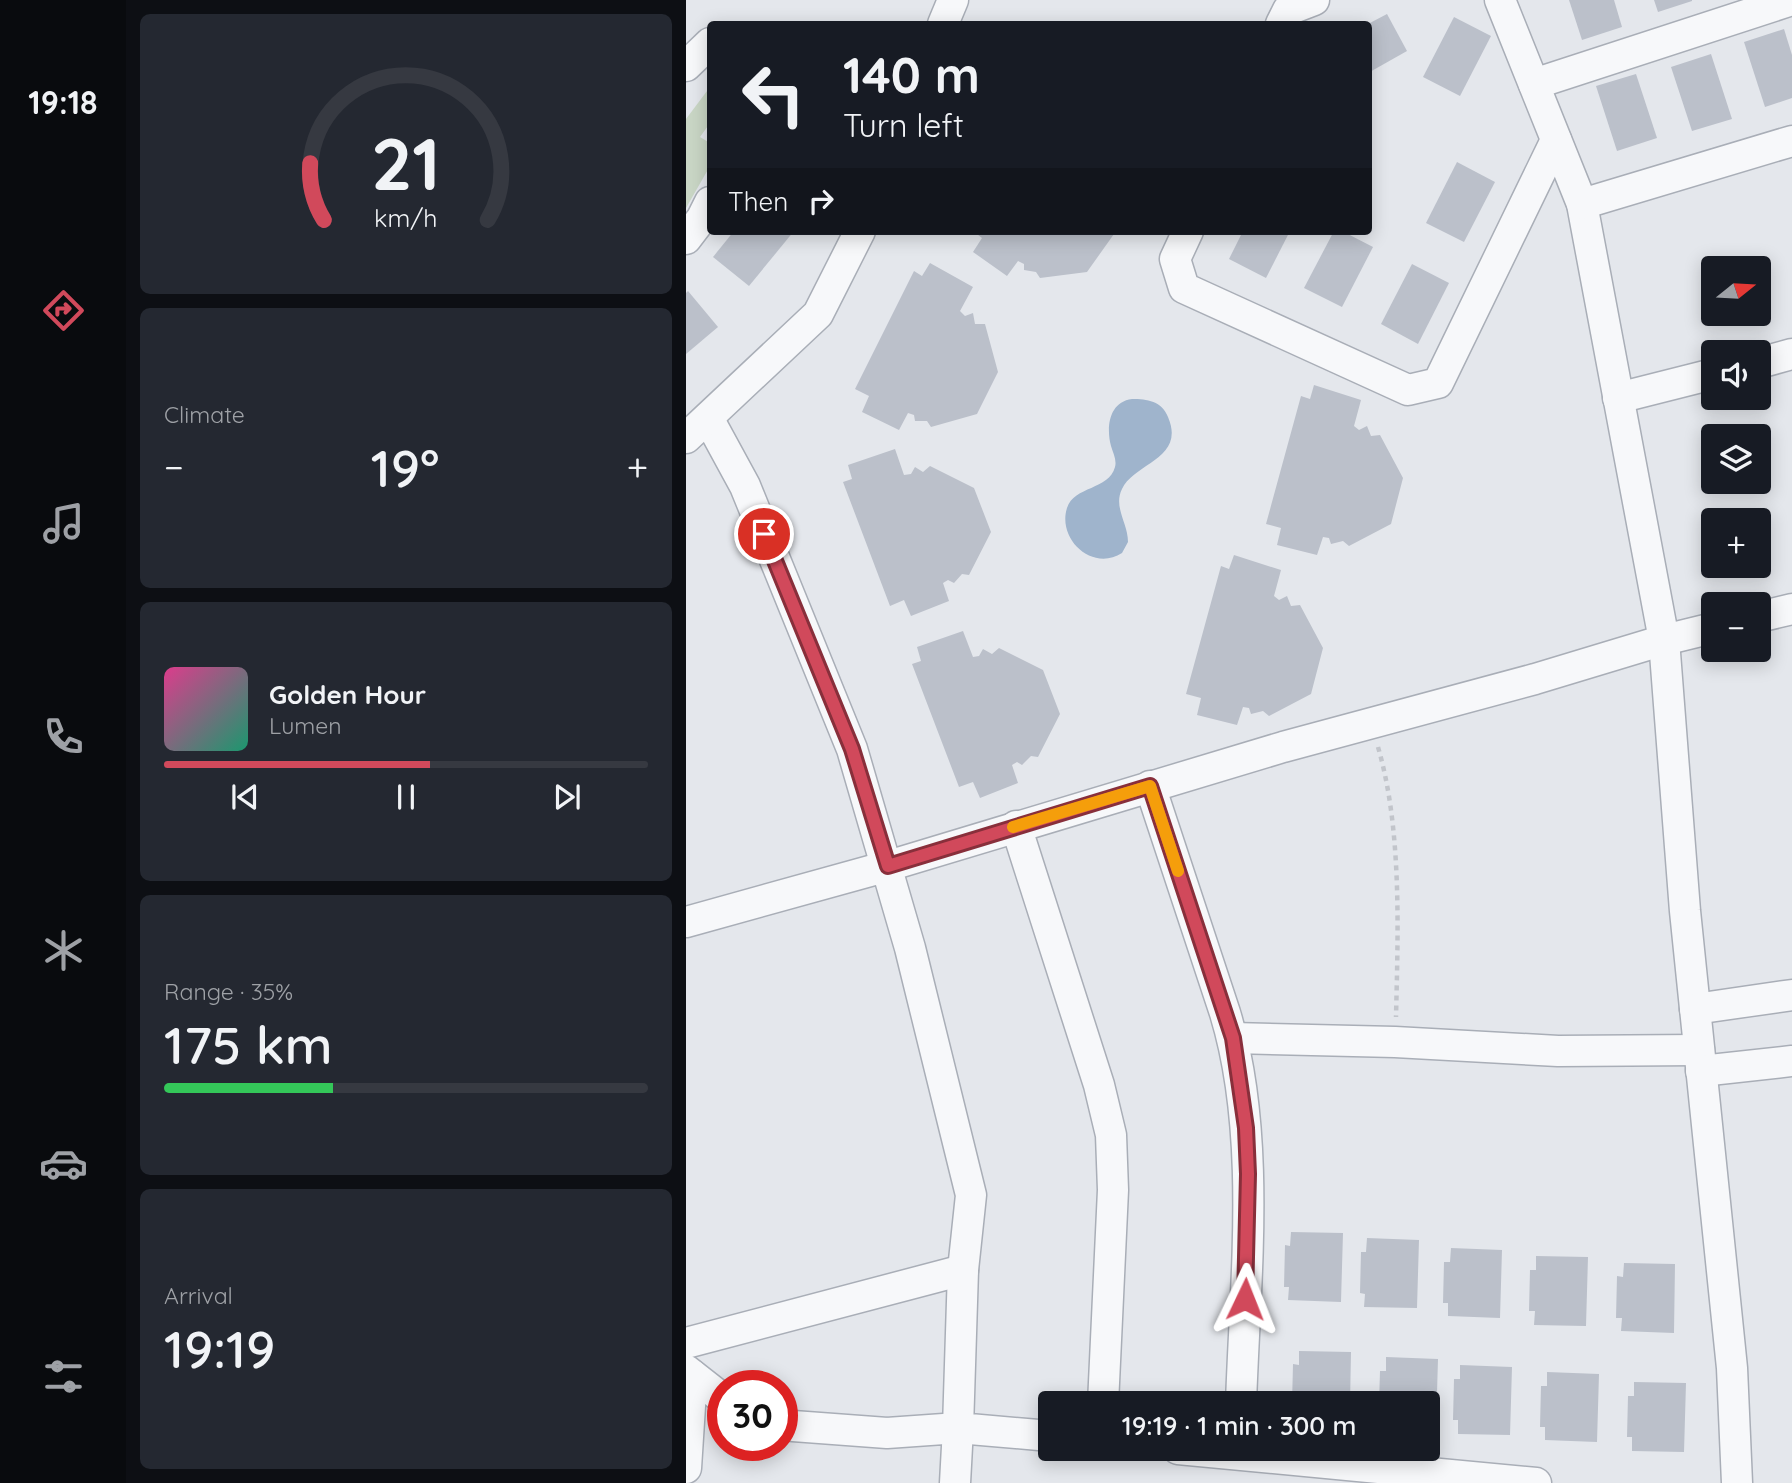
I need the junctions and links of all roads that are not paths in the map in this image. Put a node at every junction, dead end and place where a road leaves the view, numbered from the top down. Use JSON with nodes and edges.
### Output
{"nodes":[{"id":1,"x":953,"y":0,"type":"edge"},
{"id":2,"x":1314,"y":0,"type":"edge"},
{"id":3,"x":1500,"y":0,"type":"edge"},
{"id":4,"x":1792,"y":0,"type":"edge"},
{"id":5,"x":944,"y":21,"type":"edge"},
{"id":6,"x":1282,"y":21,"type":"edge"},
{"id":7,"x":707,"y":46,"type":"edge"},
{"id":8,"x":686,"y":66,"type":"edge"},
{"id":9,"x":1534,"y":84,"type":"junction"},
{"id":10,"x":1556,"y":140,"type":"junction"},
{"id":11,"x":1792,"y":141,"type":"edge"},
{"id":12,"x":1581,"y":204,"type":"junction"},
{"id":13,"x":707,"y":208,"type":"edge"},
{"id":14,"x":858,"y":235,"type":"edge"},
{"id":15,"x":1186,"y":235,"type":"edge"},
{"id":16,"x":686,"y":239,"type":"edge"},
{"id":17,"x":1792,"y":354,"type":"edge"},
{"id":18,"x":1771,"y":360,"type":"edge"},
{"id":19,"x":1701,"y":377,"type":"edge"},
{"id":20,"x":1618,"y":398,"type":"junction"},
{"id":21,"x":708,"y":418,"type":"junction"},
{"id":22,"x":686,"y":438,"type":"edge"},
{"id":23,"x":1792,"y":610,"type":"edge"},
{"id":24,"x":1771,"y":614,"type":"edge"},
{"id":25,"x":1701,"y":631,"type":"edge"},
{"id":26,"x":1664,"y":640,"type":"junction"},
{"id":27,"x":1150,"y":786,"type":"junction"},
{"id":28,"x":1016,"y":826,"type":"junction"},
{"id":29,"x":888,"y":866,"type":"junction"},
{"id":30,"x":686,"y":922,"type":"edge"},
{"id":31,"x":1792,"y":995,"type":"edge"},
{"id":32,"x":1695,"y":1009,"type":"junction"},
{"id":33,"x":1233,"y":1038,"type":"junction"},
{"id":34,"x":1700,"y":1060,"type":"junction"},
{"id":35,"x":1792,"y":1061,"type":"edge"},
{"id":36,"x":963,"y":1270,"type":"junction"},
{"id":37,"x":686,"y":1343,"type":"edge"},
{"id":38,"x":689,"y":1372,"type":"edge"},
{"id":39,"x":707,"y":1386,"type":"edge"},
{"id":40,"x":1104,"y":1391,"type":"edge"},
{"id":41,"x":1241,"y":1391,"type":"edge"},
{"id":42,"x":798,"y":1426,"type":"edge"},
{"id":43,"x":958,"y":1428,"type":"junction"},
{"id":44,"x":1038,"y":1435,"type":"edge"},
{"id":45,"x":1326,"y":1461,"type":"edge"},
{"id":46,"x":686,"y":1468,"type":"edge"},
{"id":47,"x":955,"y":1483,"type":"edge"},
{"id":48,"x":1536,"y":1483,"type":"edge"},
{"id":49,"x":1737,"y":1483,"type":"edge"}],
"edges":[{"from":1,"to":5,"type":"street"},
{"from":2,"to":6,"type":"street"},
{"from":3,"to":9,"type":"street"},
{"from":4,"to":9,"type":"street"},
{"from":7,"to":8,"type":"street"},
{"from":9,"to":10,"type":"street"},
{"from":10,"to":12,"type":"street"},
{"from":10,"to":15,"type":"street"},
{"from":11,"to":12,"type":"street"},
{"from":12,"to":20,"type":"street"},
{"from":13,"to":16,"type":"street"},
{"from":14,"to":21,"type":"street"},
{"from":17,"to":18,"type":"street"},
{"from":19,"to":20,"type":"street"},
{"from":20,"to":26,"type":"street"},
{"from":21,"to":22,"type":"street"},
{"from":21,"to":29,"type":"street"},
{"from":23,"to":24,"type":"street"},
{"from":25,"to":26,"type":"street"},
{"from":26,"to":27,"type":"street"},
{"from":26,"to":32,"type":"street"},
{"from":27,"to":28,"type":"street"},
{"from":27,"to":33,"type":"street"},
{"from":28,"to":29,"type":"street"},
{"from":28,"to":40,"type":"street"},
{"from":29,"to":30,"type":"street"},
{"from":29,"to":36,"type":"street"},
{"from":31,"to":32,"type":"street"},
{"from":32,"to":34,"type":"street"},
{"from":33,"to":34,"type":"street"},
{"from":33,"to":41,"type":"street"},
{"from":34,"to":35,"type":"street"},
{"from":34,"to":49,"type":"street"},
{"from":36,"to":37,"type":"street"},
{"from":36,"to":43,"type":"street"},
{"from":38,"to":39,"type":"street"},
{"from":38,"to":46,"type":"street"},
{"from":42,"to":43,"type":"street"},
{"from":43,"to":44,"type":"street"},
{"from":43,"to":47,"type":"street"},
{"from":45,"to":48,"type":"street"}]}
